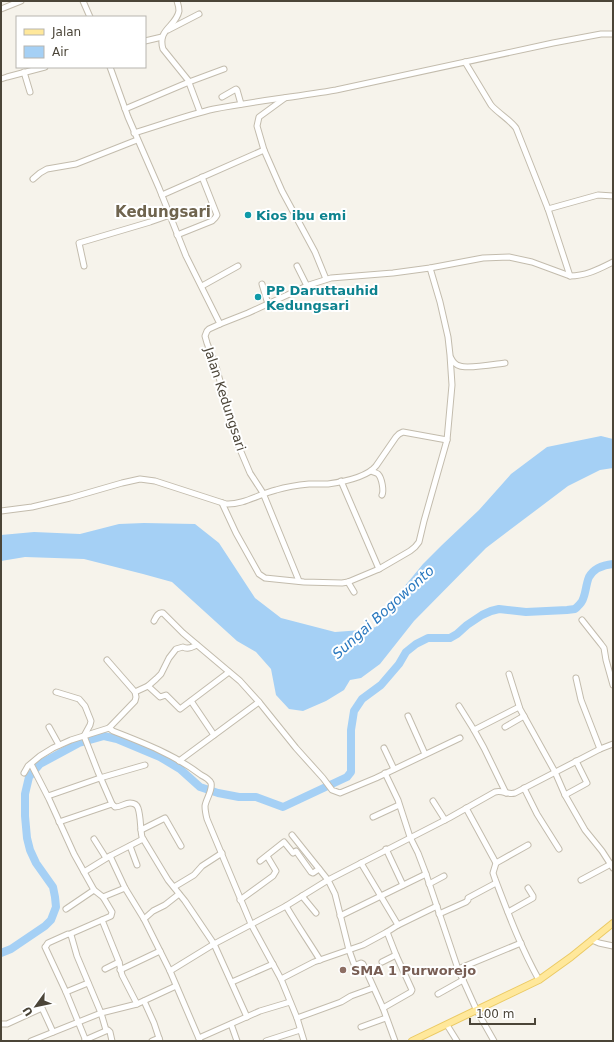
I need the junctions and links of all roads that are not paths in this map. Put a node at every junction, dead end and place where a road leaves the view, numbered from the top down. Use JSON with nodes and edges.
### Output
{"nodes":[{"id":1,"x":20,"y":1,"type":"edge"},
{"id":2,"x":83,"y":1,"type":"edge"},
{"id":3,"x":177,"y":1,"type":"edge"},
{"id":4,"x":1,"y":9,"type":"edge"},
{"id":5,"x":200,"y":14,"type":"dead end"},
{"id":6,"x":90,"y":16,"type":"edge"},
{"id":7,"x":167,"y":30,"type":"junction"},
{"id":8,"x":613,"y":34,"type":"edge"},
{"id":9,"x":162,"y":37,"type":"junction"},
{"id":10,"x":146,"y":41,"type":"edge"},
{"id":11,"x":465,"y":62,"type":"junction"},
{"id":12,"x":41,"y":68,"type":"edge"},
{"id":13,"x":110,"y":68,"type":"edge"},
{"id":14,"x":224,"y":69,"type":"dead end"},
{"id":15,"x":24,"y":72,"type":"junction"},
{"id":16,"x":1,"y":79,"type":"edge"},
{"id":17,"x":189,"y":82,"type":"junction"},
{"id":18,"x":30,"y":92,"type":"dead end"},
{"id":19,"x":222,"y":97,"type":"dead end"},
{"id":20,"x":285,"y":98,"type":"junction"},
{"id":21,"x":241,"y":104,"type":"junction"},
{"id":22,"x":125,"y":109,"type":"junction"},
{"id":23,"x":200,"y":112,"type":"junction"},
{"id":24,"x":134,"y":133,"type":"junction"},
{"id":25,"x":138,"y":140,"type":"junction"},
{"id":26,"x":264,"y":150,"type":"junction"},
{"id":27,"x":202,"y":177,"type":"junction"},
{"id":28,"x":33,"y":179,"type":"dead end"},
{"id":29,"x":162,"y":195,"type":"junction"},
{"id":30,"x":613,"y":196,"type":"edge"},
{"id":31,"x":548,"y":210,"type":"junction"},
{"id":32,"x":170,"y":215,"type":"junction"},
{"id":33,"x":177,"y":235,"type":"junction"},
{"id":34,"x":613,"y":262,"type":"edge"},
{"id":35,"x":84,"y":266,"type":"dead end"},
{"id":36,"x":238,"y":266,"type":"dead end"},
{"id":37,"x":297,"y":266,"type":"dead end"},
{"id":38,"x":430,"y":268,"type":"junction"},
{"id":39,"x":570,"y":276,"type":"junction"},
{"id":40,"x":326,"y":279,"type":"junction"},
{"id":41,"x":262,"y":284,"type":"dead end"},
{"id":42,"x":202,"y":286,"type":"junction"},
{"id":43,"x":307,"y":286,"type":"junction"},
{"id":44,"x":268,"y":304,"type":"junction"},
{"id":45,"x":220,"y":324,"type":"junction"},
{"id":46,"x":450,"y":355,"type":"junction"},
{"id":47,"x":505,"y":363,"type":"dead end"},
{"id":48,"x":447,"y":440,"type":"junction"},
{"id":49,"x":372,"y":471,"type":"junction"},
{"id":50,"x":341,"y":481,"type":"junction"},
{"id":51,"x":263,"y":493,"type":"junction"},
{"id":52,"x":382,"y":496,"type":"dead end"},
{"id":53,"x":222,"y":503,"type":"junction"},
{"id":54,"x":1,"y":511,"type":"edge"},
{"id":55,"x":379,"y":569,"type":"junction"},
{"id":56,"x":299,"y":581,"type":"junction"},
{"id":57,"x":348,"y":582,"type":"junction"},
{"id":58,"x":354,"y":592,"type":"dead end"},
{"id":59,"x":582,"y":620,"type":"dead end"},
{"id":60,"x":154,"y":621,"type":"dead end"},
{"id":61,"x":197,"y":645,"type":"junction"},
{"id":62,"x":107,"y":660,"type":"dead end"},
{"id":63,"x":229,"y":672,"type":"junction"},
{"id":64,"x":509,"y":674,"type":"dead end"},
{"id":65,"x":576,"y":678,"type":"dead end"},
{"id":66,"x":613,"y":684,"type":"edge"},
{"id":67,"x":148,"y":686,"type":"junction"},
{"id":68,"x":56,"y":692,"type":"dead end"},
{"id":69,"x":135,"y":692,"type":"junction"},
{"id":70,"x":191,"y":701,"type":"junction"},
{"id":71,"x":259,"y":702,"type":"junction"},
{"id":72,"x":459,"y":706,"type":"dead end"},
{"id":73,"x":519,"y":707,"type":"junction"},
{"id":74,"x":408,"y":716,"type":"dead end"},
{"id":75,"x":524,"y":716,"type":"junction"},
{"id":76,"x":49,"y":727,"type":"dead end"},
{"id":77,"x":505,"y":727,"type":"dead end"},
{"id":78,"x":109,"y":728,"type":"junction"},
{"id":79,"x":474,"y":730,"type":"junction"},
{"id":80,"x":214,"y":735,"type":"junction"},
{"id":81,"x":84,"y":737,"type":"junction"},
{"id":82,"x":460,"y":738,"type":"dead end"},
{"id":83,"x":613,"y":744,"type":"edge"},
{"id":84,"x":59,"y":745,"type":"junction"},
{"id":85,"x":384,"y":748,"type":"dead end"},
{"id":86,"x":600,"y":749,"type":"junction"},
{"id":87,"x":425,"y":754,"type":"junction"},
{"id":88,"x":179,"y":761,"type":"junction"},
{"id":89,"x":576,"y":761,"type":"junction"},
{"id":90,"x":31,"y":764,"type":"junction"},
{"id":91,"x":145,"y":765,"type":"dead end"},
{"id":92,"x":394,"y":769,"type":"junction"},
{"id":93,"x":555,"y":772,"type":"junction"},
{"id":94,"x":24,"y":773,"type":"dead end"},
{"id":95,"x":385,"y":773,"type":"junction"},
{"id":96,"x":100,"y":778,"type":"junction"},
{"id":97,"x":524,"y":788,"type":"junction"},
{"id":98,"x":506,"y":793,"type":"junction"},
{"id":99,"x":565,"y":795,"type":"junction"},
{"id":100,"x":48,"y":796,"type":"junction"},
{"id":101,"x":433,"y":801,"type":"dead end"},
{"id":102,"x":112,"y":804,"type":"junction"},
{"id":103,"x":399,"y":805,"type":"junction"},
{"id":104,"x":466,"y":808,"type":"junction"},
{"id":105,"x":373,"y":817,"type":"dead end"},
{"id":106,"x":445,"y":820,"type":"junction"},
{"id":107,"x":60,"y":822,"type":"junction"},
{"id":108,"x":140,"y":830,"type":"junction"},
{"id":109,"x":292,"y":835,"type":"dead end"},
{"id":110,"x":410,"y":837,"type":"junction"},
{"id":111,"x":94,"y":839,"type":"dead end"},
{"id":112,"x":143,"y":839,"type":"junction"},
{"id":113,"x":528,"y":845,"type":"dead end"},
{"id":114,"x":130,"y":846,"type":"junction"},
{"id":115,"x":181,"y":846,"type":"dead end"},
{"id":116,"x":559,"y":849,"type":"dead end"},
{"id":117,"x":386,"y":850,"type":"junction"},
{"id":118,"x":222,"y":853,"type":"junction"},
{"id":119,"x":267,"y":856,"type":"junction"},
{"id":120,"x":108,"y":857,"type":"junction"},
{"id":121,"x":260,"y":861,"type":"dead end"},
{"id":122,"x":361,"y":863,"type":"junction"},
{"id":123,"x":496,"y":863,"type":"junction"},
{"id":124,"x":137,"y":865,"type":"dead end"},
{"id":125,"x":612,"y":866,"type":"edge"},
{"id":126,"x":319,"y":869,"type":"junction"},
{"id":127,"x":84,"y":872,"type":"junction"},
{"id":128,"x":426,"y":874,"type":"junction"},
{"id":129,"x":444,"y":876,"type":"dead end"},
{"id":130,"x":328,"y":880,"type":"junction"},
{"id":131,"x":581,"y":880,"type":"dead end"},
{"id":132,"x":496,"y":883,"type":"junction"},
{"id":133,"x":429,"y":884,"type":"junction"},
{"id":134,"x":403,"y":885,"type":"junction"},
{"id":135,"x":174,"y":887,"type":"junction"},
{"id":136,"x":125,"y":888,"type":"junction"},
{"id":137,"x":528,"y":888,"type":"dead end"},
{"id":138,"x":94,"y":890,"type":"junction"},
{"id":139,"x":179,"y":894,"type":"junction"},
{"id":140,"x":302,"y":896,"type":"junction"},
{"id":141,"x":103,"y":897,"type":"junction"},
{"id":142,"x":380,"y":897,"type":"junction"},
{"id":143,"x":240,"y":900,"type":"junction"},
{"id":144,"x":286,"y":906,"type":"junction"},
{"id":145,"x":437,"y":906,"type":"junction"},
{"id":146,"x":66,"y":909,"type":"dead end"},
{"id":147,"x":508,"y":912,"type":"junction"},
{"id":148,"x":316,"y":913,"type":"dead end"},
{"id":149,"x":439,"y":914,"type":"junction"},
{"id":150,"x":340,"y":916,"type":"junction"},
{"id":151,"x":144,"y":919,"type":"junction"},
{"id":152,"x":102,"y":920,"type":"junction"},
{"id":153,"x":613,"y":923,"type":"edge"},
{"id":154,"x":251,"y":924,"type":"junction"},
{"id":155,"x":398,"y":925,"type":"junction"},
{"id":156,"x":387,"y":932,"type":"junction"},
{"id":157,"x":70,"y":934,"type":"junction"},
{"id":158,"x":592,"y":940,"type":"junction"},
{"id":159,"x":521,"y":943,"type":"junction"},
{"id":160,"x":214,"y":944,"type":"junction"},
{"id":161,"x":613,"y":946,"type":"edge"},
{"id":162,"x":348,"y":950,"type":"junction"},
{"id":163,"x":160,"y":951,"type":"junction"},
{"id":164,"x":396,"y":955,"type":"junction"},
{"id":165,"x":320,"y":960,"type":"junction"},
{"id":166,"x":119,"y":962,"type":"junction"},
{"id":167,"x":382,"y":962,"type":"dead end"},
{"id":168,"x":273,"y":964,"type":"junction"},
{"id":169,"x":105,"y":969,"type":"dead end"},
{"id":170,"x":458,"y":969,"type":"junction"},
{"id":171,"x":120,"y":970,"type":"junction"},
{"id":172,"x":170,"y":971,"type":"junction"},
{"id":173,"x":281,"y":978,"type":"junction"},
{"id":174,"x":463,"y":980,"type":"junction"},
{"id":175,"x":539,"y":980,"type":"junction"},
{"id":176,"x":232,"y":982,"type":"junction"},
{"id":177,"x":88,"y":983,"type":"junction"},
{"id":178,"x":176,"y":986,"type":"junction"},
{"id":179,"x":373,"y":988,"type":"junction"},
{"id":180,"x":66,"y":992,"type":"junction"},
{"id":181,"x":438,"y":994,"type":"dead end"},
{"id":182,"x":144,"y":1001,"type":"junction"},
{"id":183,"x":290,"y":1002,"type":"junction"},
{"id":184,"x":137,"y":1004,"type":"junction"},
{"id":185,"x":383,"y":1008,"type":"junction"},
{"id":186,"x":477,"y":1011,"type":"junction"},
{"id":187,"x":101,"y":1013,"type":"junction"},
{"id":188,"x":247,"y":1017,"type":"junction"},
{"id":189,"x":296,"y":1018,"type":"junction"},
{"id":190,"x":386,"y":1018,"type":"junction"},
{"id":191,"x":78,"y":1022,"type":"junction"},
{"id":192,"x":1,"y":1024,"type":"edge"},
{"id":193,"x":231,"y":1024,"type":"junction"},
{"id":194,"x":447,"y":1024,"type":"junction"},
{"id":195,"x":361,"y":1027,"type":"dead end"},
{"id":196,"x":106,"y":1030,"type":"junction"},
{"id":197,"x":300,"y":1030,"type":"junction"},
{"id":198,"x":53,"y":1032,"type":"junction"},
{"id":199,"x":199,"y":1039,"type":"edge"},
{"id":200,"x":85,"y":1040,"type":"edge"},
{"id":201,"x":160,"y":1040,"type":"edge"},
{"id":202,"x":31,"y":1041,"type":"edge"},
{"id":203,"x":112,"y":1041,"type":"edge"},
{"id":204,"x":152,"y":1041,"type":"edge"},
{"id":205,"x":237,"y":1041,"type":"edge"},
{"id":206,"x":266,"y":1041,"type":"edge"},
{"id":207,"x":304,"y":1041,"type":"edge"},
{"id":208,"x":395,"y":1041,"type":"edge"},
{"id":209,"x":412,"y":1041,"type":"edge"},
{"id":210,"x":457,"y":1041,"type":"edge"},
{"id":211,"x":494,"y":1041,"type":"edge"}],
"edges":[{"from":1,"to":4,"type":"street"},
{"from":2,"to":6,"type":"street"},
{"from":3,"to":7,"type":"street"},
{"from":5,"to":7,"type":"street"},
{"from":7,"to":9,"type":"street"},
{"from":8,"to":11,"type":"street"},
{"from":9,"to":10,"type":"street"},
{"from":9,"to":17,"type":"street"},
{"from":11,"to":20,"type":"street"},
{"from":11,"to":31,"type":"street"},
{"from":12,"to":15,"type":"street"},
{"from":13,"to":22,"type":"street"},
{"from":14,"to":17,"type":"street"},
{"from":15,"to":16,"type":"street"},
{"from":15,"to":18,"type":"street"},
{"from":17,"to":22,"type":"street"},
{"from":17,"to":23,"type":"street"},
{"from":19,"to":21,"type":"street"},
{"from":20,"to":21,"type":"street"},
{"from":20,"to":26,"type":"street"},
{"from":21,"to":23,"type":"street"},
{"from":22,"to":24,"type":"street"},
{"from":23,"to":24,"type":"street"},
{"from":24,"to":25,"type":"street"},
{"from":25,"to":28,"type":"street"},
{"from":25,"to":29,"type":"street"},
{"from":26,"to":27,"type":"street"},
{"from":26,"to":40,"type":"street"},
{"from":27,"to":29,"type":"street"},
{"from":27,"to":33,"type":"street"},
{"from":29,"to":32,"type":"street"},
{"from":30,"to":31,"type":"street"},
{"from":31,"to":39,"type":"street"},
{"from":32,"to":33,"type":"street"},
{"from":32,"to":35,"type":"street"},
{"from":33,"to":42,"type":"street"},
{"from":34,"to":39,"type":"street"},
{"from":36,"to":42,"type":"street"},
{"from":37,"to":43,"type":"street"},
{"from":38,"to":39,"type":"street"},
{"from":38,"to":40,"type":"street"},
{"from":38,"to":46,"type":"street"},
{"from":40,"to":43,"type":"street"},
{"from":41,"to":44,"type":"street"},
{"from":42,"to":45,"type":"street"},
{"from":43,"to":44,"type":"street"},
{"from":44,"to":45,"type":"street"},
{"from":45,"to":51,"type":"street","name":"Jalan Kedungsari"},
{"from":46,"to":47,"type":"street"},
{"from":46,"to":48,"type":"street"},
{"from":48,"to":49,"type":"street"},
{"from":48,"to":55,"type":"street"},
{"from":49,"to":50,"type":"street"},
{"from":49,"to":52,"type":"street"},
{"from":50,"to":51,"type":"street"},
{"from":50,"to":55,"type":"street"},
{"from":51,"to":53,"type":"street"},
{"from":51,"to":56,"type":"street"},
{"from":53,"to":54,"type":"street"},
{"from":53,"to":56,"type":"street"},
{"from":55,"to":57,"type":"street"},
{"from":56,"to":57,"type":"street"},
{"from":57,"to":58,"type":"street"},
{"from":59,"to":66,"type":"street"},
{"from":60,"to":61,"type":"street"},
{"from":61,"to":63,"type":"street"},
{"from":61,"to":67,"type":"street"},
{"from":62,"to":69,"type":"street"},
{"from":63,"to":70,"type":"street"},
{"from":63,"to":71,"type":"street"},
{"from":64,"to":73,"type":"street"},
{"from":65,"to":86,"type":"street"},
{"from":67,"to":69,"type":"street"},
{"from":67,"to":70,"type":"street"},
{"from":68,"to":81,"type":"street"},
{"from":69,"to":78,"type":"street"},
{"from":70,"to":80,"type":"street"},
{"from":71,"to":80,"type":"street"},
{"from":71,"to":95,"type":"street"},
{"from":72,"to":79,"type":"street"},
{"from":73,"to":75,"type":"street"},
{"from":73,"to":79,"type":"street"},
{"from":74,"to":87,"type":"street"},
{"from":75,"to":77,"type":"street"},
{"from":75,"to":93,"type":"street"},
{"from":76,"to":84,"type":"street"},
{"from":78,"to":81,"type":"street"},
{"from":78,"to":88,"type":"street"},
{"from":79,"to":98,"type":"street"},
{"from":80,"to":88,"type":"street"},
{"from":81,"to":84,"type":"street"},
{"from":81,"to":96,"type":"street"},
{"from":82,"to":87,"type":"street"},
{"from":83,"to":86,"type":"street"},
{"from":84,"to":90,"type":"street"},
{"from":85,"to":92,"type":"street"},
{"from":86,"to":89,"type":"street"},
{"from":87,"to":92,"type":"street"},
{"from":88,"to":118,"type":"street"},
{"from":89,"to":93,"type":"street"},
{"from":89,"to":99,"type":"street"},
{"from":90,"to":94,"type":"street"},
{"from":90,"to":100,"type":"street"},
{"from":91,"to":96,"type":"street"},
{"from":92,"to":95,"type":"street"},
{"from":93,"to":97,"type":"street"},
{"from":93,"to":99,"type":"street"},
{"from":95,"to":103,"type":"street"},
{"from":96,"to":100,"type":"street"},
{"from":96,"to":102,"type":"street"},
{"from":97,"to":98,"type":"street"},
{"from":97,"to":116,"type":"street"},
{"from":98,"to":104,"type":"street"},
{"from":99,"to":125,"type":"street"},
{"from":100,"to":107,"type":"street"},
{"from":101,"to":106,"type":"street"},
{"from":102,"to":107,"type":"street"},
{"from":102,"to":108,"type":"street"},
{"from":103,"to":105,"type":"street"},
{"from":103,"to":110,"type":"street"},
{"from":104,"to":106,"type":"street"},
{"from":104,"to":123,"type":"street"},
{"from":106,"to":110,"type":"street"},
{"from":107,"to":127,"type":"street"},
{"from":108,"to":112,"type":"street"},
{"from":108,"to":115,"type":"street"},
{"from":109,"to":126,"type":"street"},
{"from":110,"to":117,"type":"street"},
{"from":110,"to":128,"type":"street"},
{"from":111,"to":120,"type":"street"},
{"from":112,"to":114,"type":"street"},
{"from":112,"to":135,"type":"street"},
{"from":113,"to":123,"type":"street"},
{"from":114,"to":120,"type":"street"},
{"from":114,"to":124,"type":"street"},
{"from":117,"to":122,"type":"street"},
{"from":117,"to":134,"type":"street"},
{"from":118,"to":135,"type":"street"},
{"from":118,"to":143,"type":"street"},
{"from":119,"to":121,"type":"street"},
{"from":119,"to":126,"type":"street"},
{"from":119,"to":143,"type":"street"},
{"from":120,"to":127,"type":"street"},
{"from":120,"to":136,"type":"street"},
{"from":122,"to":130,"type":"street"},
{"from":122,"to":142,"type":"street"},
{"from":123,"to":132,"type":"street"},
{"from":125,"to":131,"type":"street"},
{"from":126,"to":130,"type":"street"},
{"from":127,"to":138,"type":"street"},
{"from":128,"to":133,"type":"street"},
{"from":128,"to":134,"type":"street"},
{"from":129,"to":133,"type":"street"},
{"from":130,"to":140,"type":"street"},
{"from":130,"to":150,"type":"street"},
{"from":132,"to":147,"type":"street"},
{"from":132,"to":149,"type":"street"},
{"from":133,"to":145,"type":"street"},
{"from":134,"to":142,"type":"street"},
{"from":135,"to":139,"type":"street"},
{"from":136,"to":141,"type":"street"},
{"from":136,"to":151,"type":"street"},
{"from":137,"to":147,"type":"street"},
{"from":138,"to":141,"type":"street"},
{"from":138,"to":146,"type":"street"},
{"from":139,"to":151,"type":"street"},
{"from":139,"to":160,"type":"street"},
{"from":140,"to":144,"type":"street"},
{"from":140,"to":148,"type":"street"},
{"from":141,"to":152,"type":"street"},
{"from":142,"to":150,"type":"street"},
{"from":142,"to":155,"type":"street"},
{"from":143,"to":154,"type":"street"},
{"from":144,"to":154,"type":"street"},
{"from":144,"to":165,"type":"street"},
{"from":145,"to":149,"type":"street"},
{"from":145,"to":155,"type":"street"},
{"from":147,"to":159,"type":"street"},
{"from":149,"to":170,"type":"street"},
{"from":150,"to":162,"type":"street"},
{"from":151,"to":163,"type":"street"},
{"from":152,"to":157,"type":"street"},
{"from":152,"to":166,"type":"street"},
{"from":153,"to":158,"type":"main road"},
{"from":154,"to":160,"type":"street"},
{"from":154,"to":168,"type":"street"},
{"from":155,"to":156,"type":"street"},
{"from":156,"to":162,"type":"street"},
{"from":156,"to":164,"type":"street"},
{"from":157,"to":177,"type":"street"},
{"from":157,"to":180,"type":"street"},
{"from":158,"to":161,"type":"street"},
{"from":158,"to":175,"type":"main road"},
{"from":159,"to":170,"type":"street"},
{"from":159,"to":175,"type":"street"},
{"from":160,"to":172,"type":"street"},
{"from":160,"to":176,"type":"street"},
{"from":162,"to":165,"type":"street"},
{"from":162,"to":179,"type":"street"},
{"from":163,"to":171,"type":"street"},
{"from":163,"to":172,"type":"street"},
{"from":164,"to":167,"type":"street"},
{"from":164,"to":185,"type":"street"},
{"from":165,"to":173,"type":"street"},
{"from":166,"to":169,"type":"street"},
{"from":166,"to":171,"type":"street"},
{"from":168,"to":173,"type":"street"},
{"from":168,"to":176,"type":"street"},
{"from":170,"to":174,"type":"street"},
{"from":171,"to":184,"type":"street"},
{"from":172,"to":178,"type":"street"},
{"from":173,"to":183,"type":"street"},
{"from":174,"to":181,"type":"street"},
{"from":174,"to":186,"type":"street"},
{"from":175,"to":186,"type":"main road"},
{"from":176,"to":188,"type":"street"},
{"from":177,"to":180,"type":"street"},
{"from":177,"to":187,"type":"street"},
{"from":178,"to":182,"type":"street"},
{"from":178,"to":199,"type":"street"},
{"from":179,"to":185,"type":"street"},
{"from":179,"to":189,"type":"street"},
{"from":180,"to":191,"type":"street"},
{"from":182,"to":184,"type":"street"},
{"from":182,"to":201,"type":"street"},
{"from":183,"to":188,"type":"street"},
{"from":183,"to":189,"type":"street"},
{"from":184,"to":187,"type":"street"},
{"from":185,"to":190,"type":"street"},
{"from":186,"to":194,"type":"main road"},
{"from":186,"to":211,"type":"street"},
{"from":187,"to":191,"type":"street"},
{"from":187,"to":196,"type":"street"},
{"from":188,"to":193,"type":"street"},
{"from":189,"to":197,"type":"street"},
{"from":190,"to":195,"type":"street"},
{"from":190,"to":208,"type":"street"},
{"from":191,"to":198,"type":"street"},
{"from":191,"to":200,"type":"street"},
{"from":192,"to":198,"type":"street"},
{"from":193,"to":199,"type":"street"},
{"from":193,"to":205,"type":"street"},
{"from":194,"to":209,"type":"main road"},
{"from":194,"to":210,"type":"street"},
{"from":196,"to":200,"type":"street"},
{"from":196,"to":203,"type":"street"},
{"from":197,"to":206,"type":"street"},
{"from":197,"to":207,"type":"street"},
{"from":198,"to":202,"type":"street"},
{"from":201,"to":204,"type":"street"}]}
